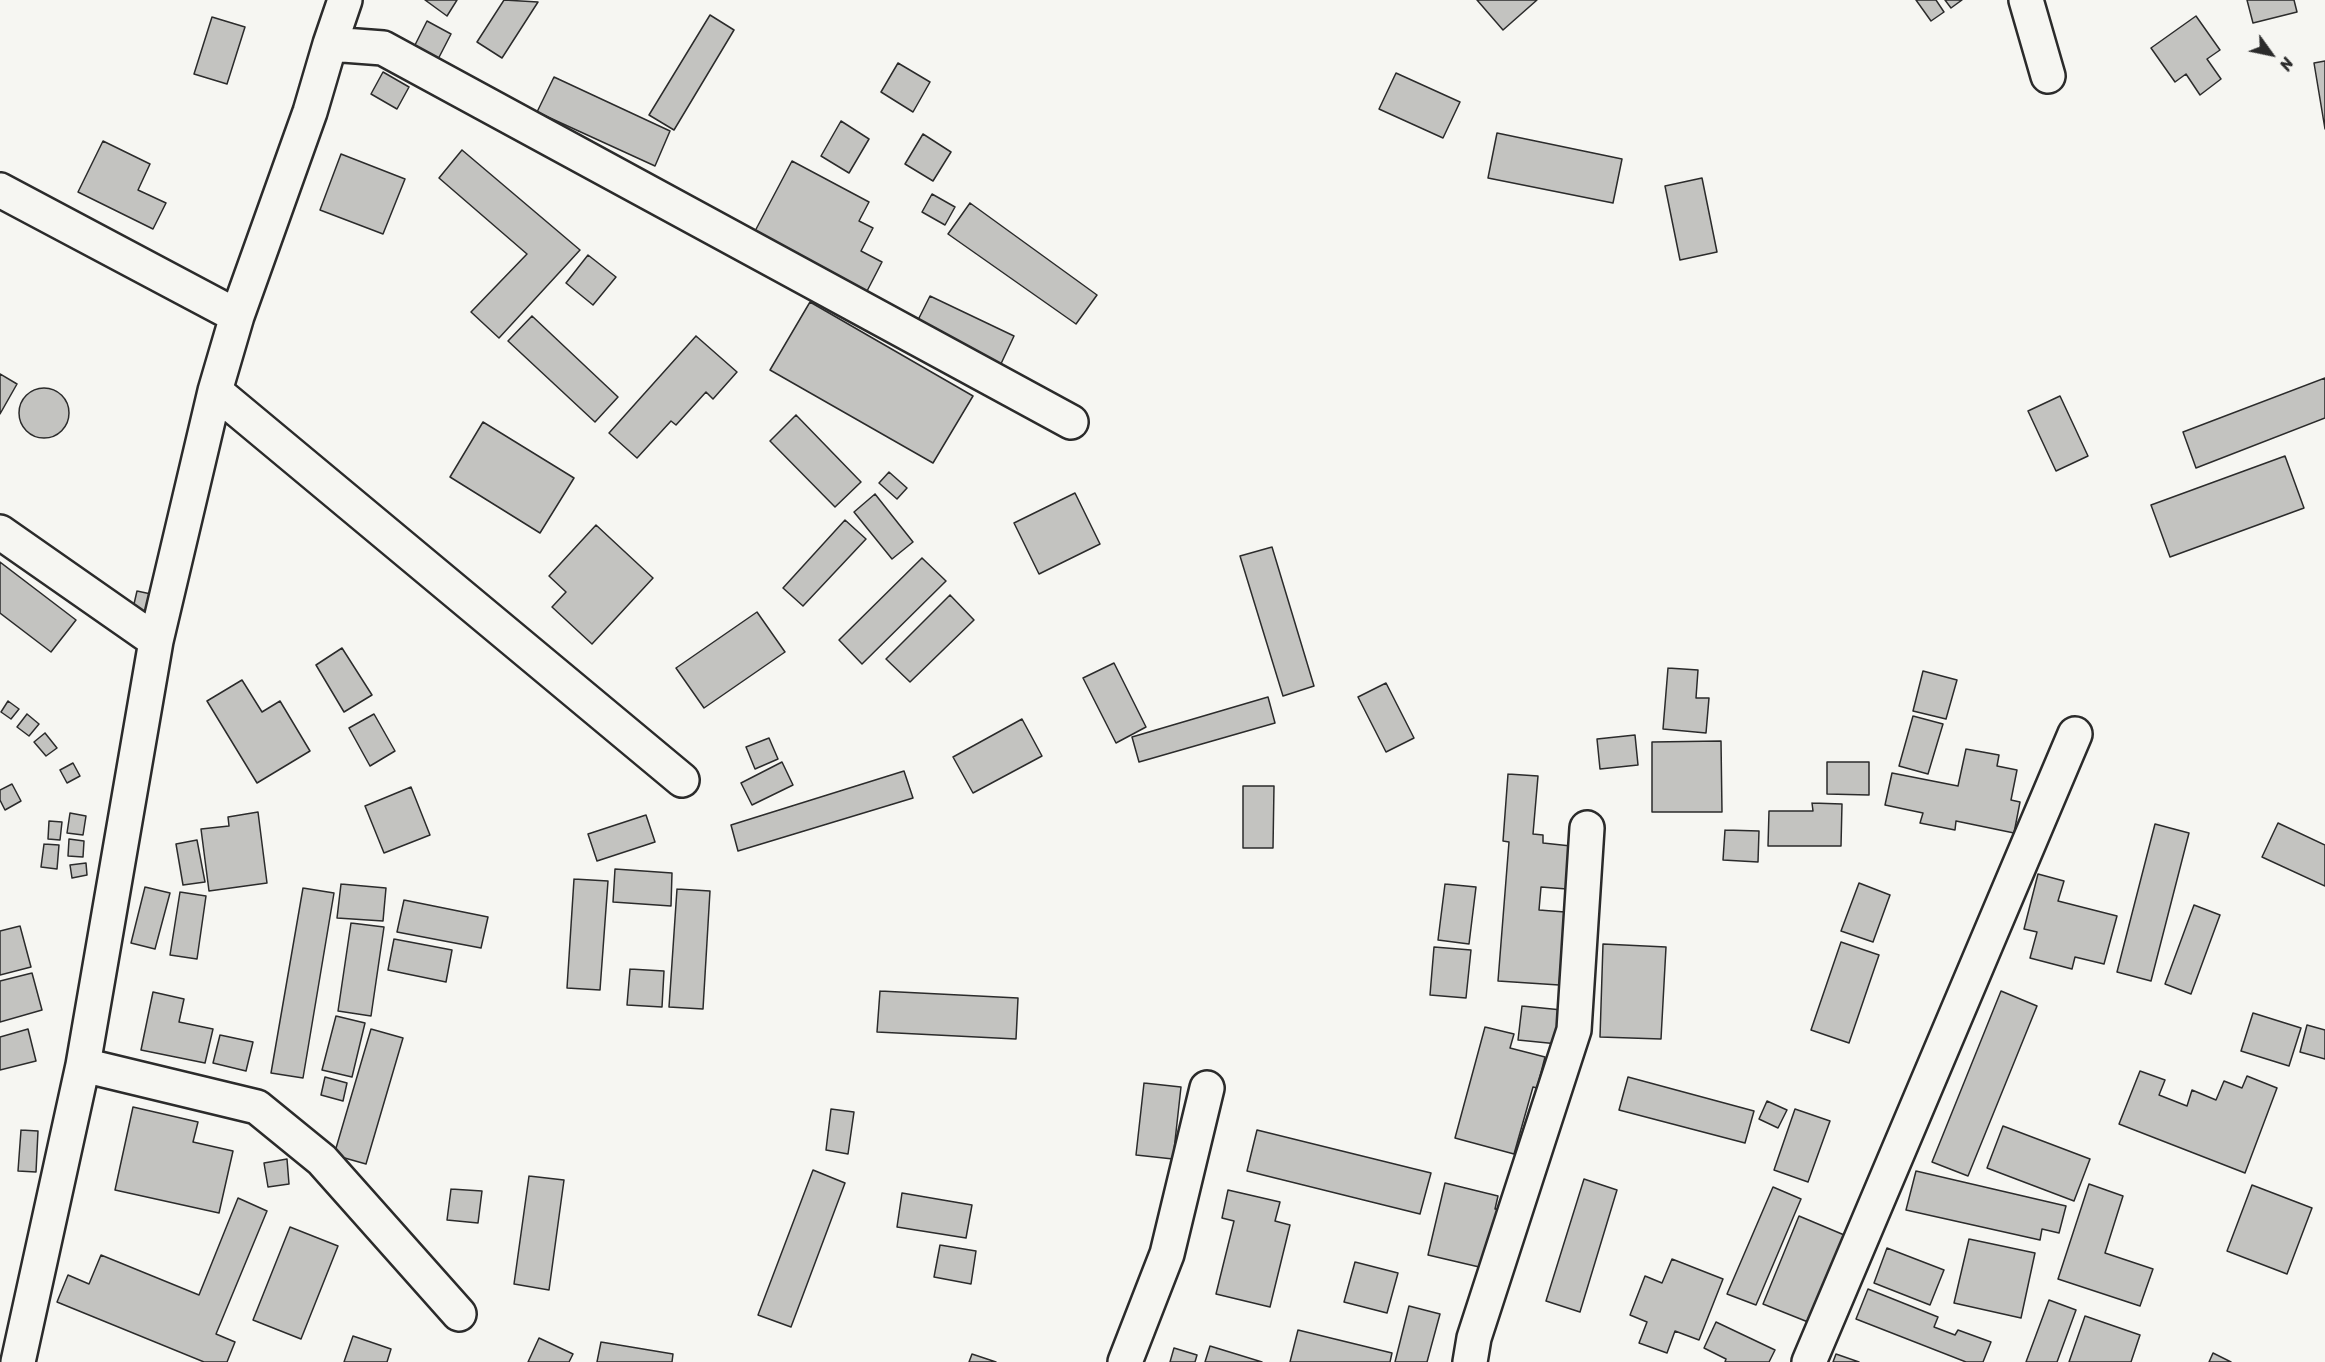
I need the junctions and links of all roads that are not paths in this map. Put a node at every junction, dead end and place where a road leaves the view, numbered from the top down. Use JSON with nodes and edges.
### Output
{"nodes":[{"id":1,"x":345,"y":0,"type":"edge"},
{"id":2,"x":2026,"y":0,"type":"edge"},
{"id":3,"x":330,"y":44,"type":"junction"},
{"id":4,"x":2048,"y":76,"type":"dead end"},
{"id":5,"x":0,"y":190,"type":"edge"},
{"id":6,"x":237,"y":316,"type":"junction"},
{"id":7,"x":215,"y":391,"type":"junction"},
{"id":8,"x":1071,"y":422,"type":"dead end"},
{"id":9,"x":0,"y":532,"type":"edge"},
{"id":10,"x":156,"y":641,"type":"junction"},
{"id":11,"x":2075,"y":734,"type":"dead end"},
{"id":12,"x":682,"y":780,"type":"dead end"},
{"id":13,"x":1587,"y":828,"type":"dead end"},
{"id":14,"x":83,"y":1065,"type":"junction"},
{"id":15,"x":1207,"y":1088,"type":"dead end"},
{"id":16,"x":459,"y":1314,"type":"dead end"},
{"id":17,"x":18,"y":1362,"type":"edge"},
{"id":18,"x":1125,"y":1362,"type":"edge"},
{"id":19,"x":1470,"y":1362,"type":"edge"},
{"id":20,"x":1809,"y":1362,"type":"edge"}],
"edges":[{"from":1,"to":3,"type":"street"},
{"from":2,"to":4,"type":"street"},
{"from":3,"to":6,"type":"street"},
{"from":3,"to":8,"type":"street"},
{"from":5,"to":6,"type":"street"},
{"from":6,"to":7,"type":"street"},
{"from":7,"to":10,"type":"street"},
{"from":7,"to":12,"type":"street"},
{"from":9,"to":10,"type":"street"},
{"from":10,"to":14,"type":"street"},
{"from":11,"to":20,"type":"street"},
{"from":13,"to":19,"type":"street"},
{"from":14,"to":16,"type":"street"},
{"from":14,"to":17,"type":"street"},
{"from":15,"to":18,"type":"street"}]}
